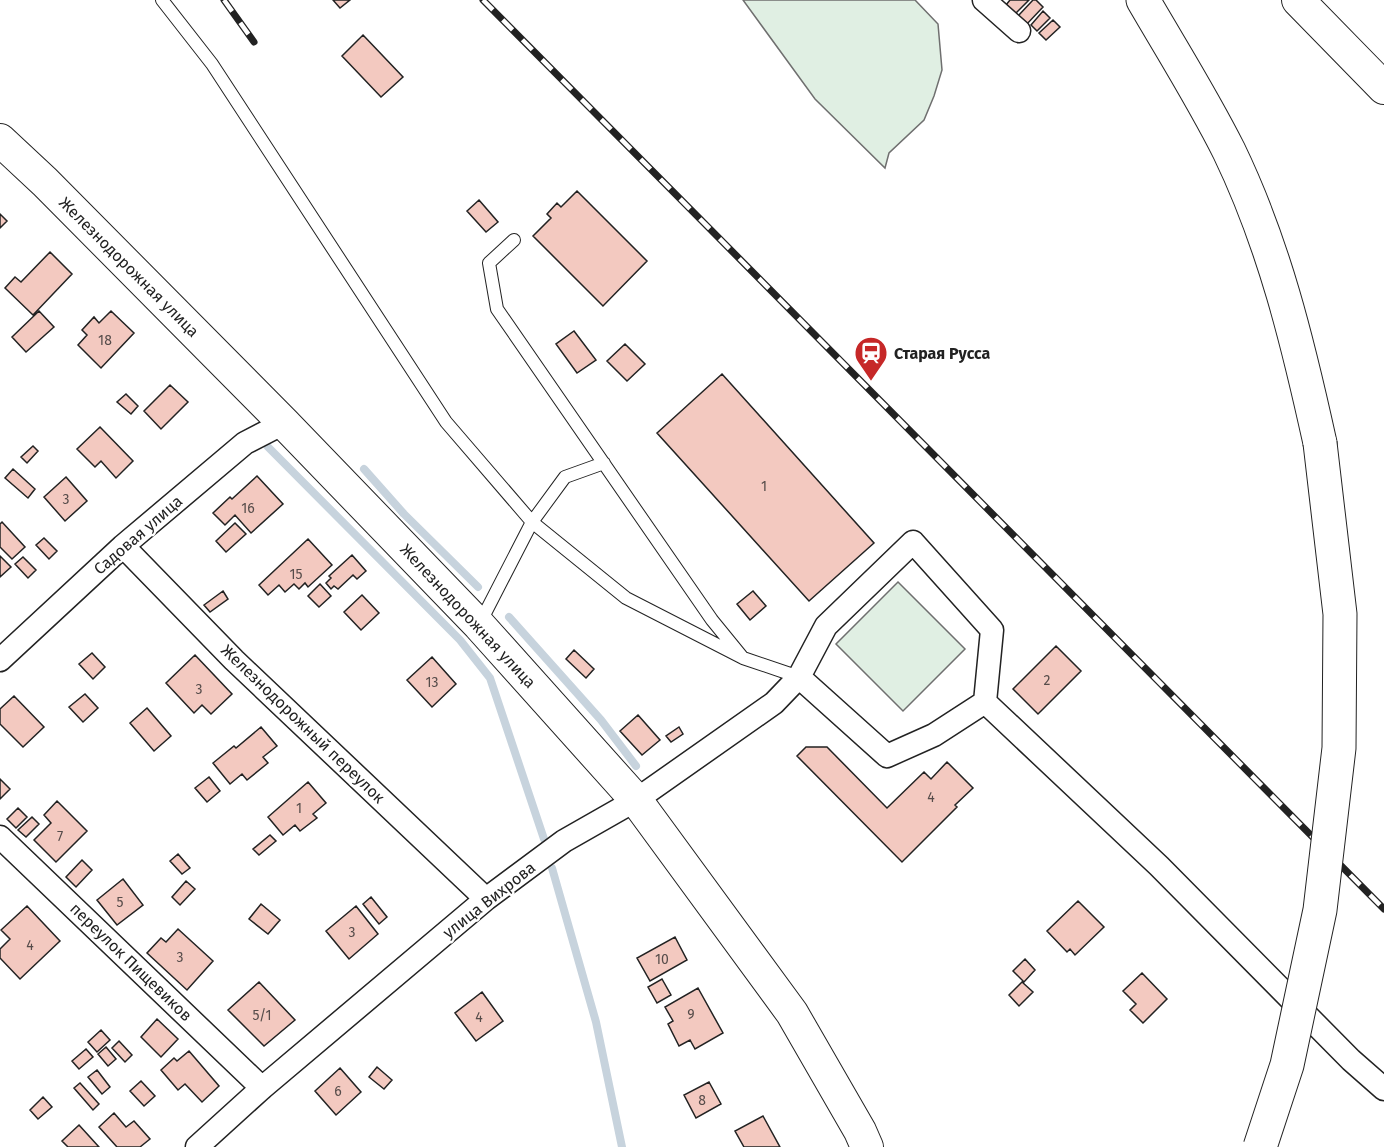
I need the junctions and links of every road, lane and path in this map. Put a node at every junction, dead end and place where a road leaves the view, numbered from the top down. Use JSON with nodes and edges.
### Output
{"nodes":[{"id":1,"x":162,"y":0,"type":"edge"},
{"id":2,"x":984,"y":0,"type":"edge"},
{"id":3,"x":1143,"y":0,"type":"edge"},
{"id":4,"x":1298,"y":0,"type":"edge"},
{"id":5,"x":1019,"y":31,"type":"dead end"},
{"id":6,"x":1382,"y":80,"type":"edge"},
{"id":7,"x":0,"y":140,"type":"edge"},
{"id":8,"x":514,"y":240,"type":"dead end"},
{"id":9,"x":284,"y":423,"type":"junction"},
{"id":10,"x":604,"y":463,"type":"junction"},
{"id":11,"x":532,"y":522,"type":"junction"},
{"id":12,"x":123,"y":546,"type":"junction"},
{"id":13,"x":479,"y":625,"type":"junction"},
{"id":14,"x":743,"y":658,"type":"junction"},
{"id":15,"x":0,"y":660,"type":"edge"},
{"id":16,"x":799,"y":677,"type":"junction"},
{"id":17,"x":985,"y":702,"type":"junction"},
{"id":18,"x":636,"y":800,"type":"junction"},
{"id":19,"x":0,"y":837,"type":"edge"},
{"id":20,"x":486,"y":899,"type":"junction"},
{"id":21,"x":261,"y":1088,"type":"junction"},
{"id":22,"x":1384,"y":1089,"type":"edge"},
{"id":23,"x":197,"y":1147,"type":"edge"},
{"id":24,"x":867,"y":1147,"type":"edge"},
{"id":25,"x":1260,"y":1147,"type":"edge"}],
"edges":[{"from":1,"to":11,"type":"lane"},
{"from":2,"to":5,"type":"street"},
{"from":3,"to":25,"type":"main road","bridge":true},
{"from":4,"to":6,"type":"street"},
{"from":7,"to":9,"type":"street","name":"Железнодорожная улица"},
{"from":8,"to":10,"type":"lane"},
{"from":9,"to":12,"type":"street","name":"Садовая улица"},
{"from":9,"to":13,"type":"street","name":"Железнодорожная улица"},
{"from":10,"to":11,"type":"lane"},
{"from":10,"to":14,"type":"lane"},
{"from":11,"to":13,"type":"lane"},
{"from":11,"to":14,"type":"lane"},
{"from":12,"to":15,"type":"street","name":"Садовая улица"},
{"from":12,"to":20,"type":"street","name":"Железнодорожный переулок"},
{"from":13,"to":18,"type":"street","name":"Железнодорожная улица"},
{"from":14,"to":16,"type":"lane"},
{"from":16,"to":17,"type":"street"},
{"from":16,"to":17,"type":"street"},
{"from":16,"to":18,"type":"street","name":"улица Вихрова"},
{"from":17,"to":22,"type":"street"},
{"from":18,"to":20,"type":"street","name":"улица Вихрова"},
{"from":18,"to":24,"type":"street","name":"Железнодорожная улица"},
{"from":19,"to":21,"type":"street","name":"переулок Пищевиков"},
{"from":20,"to":21,"type":"street","name":"улица Вихрова"},
{"from":21,"to":23,"type":"street","name":"улица Вихрова"}]}
